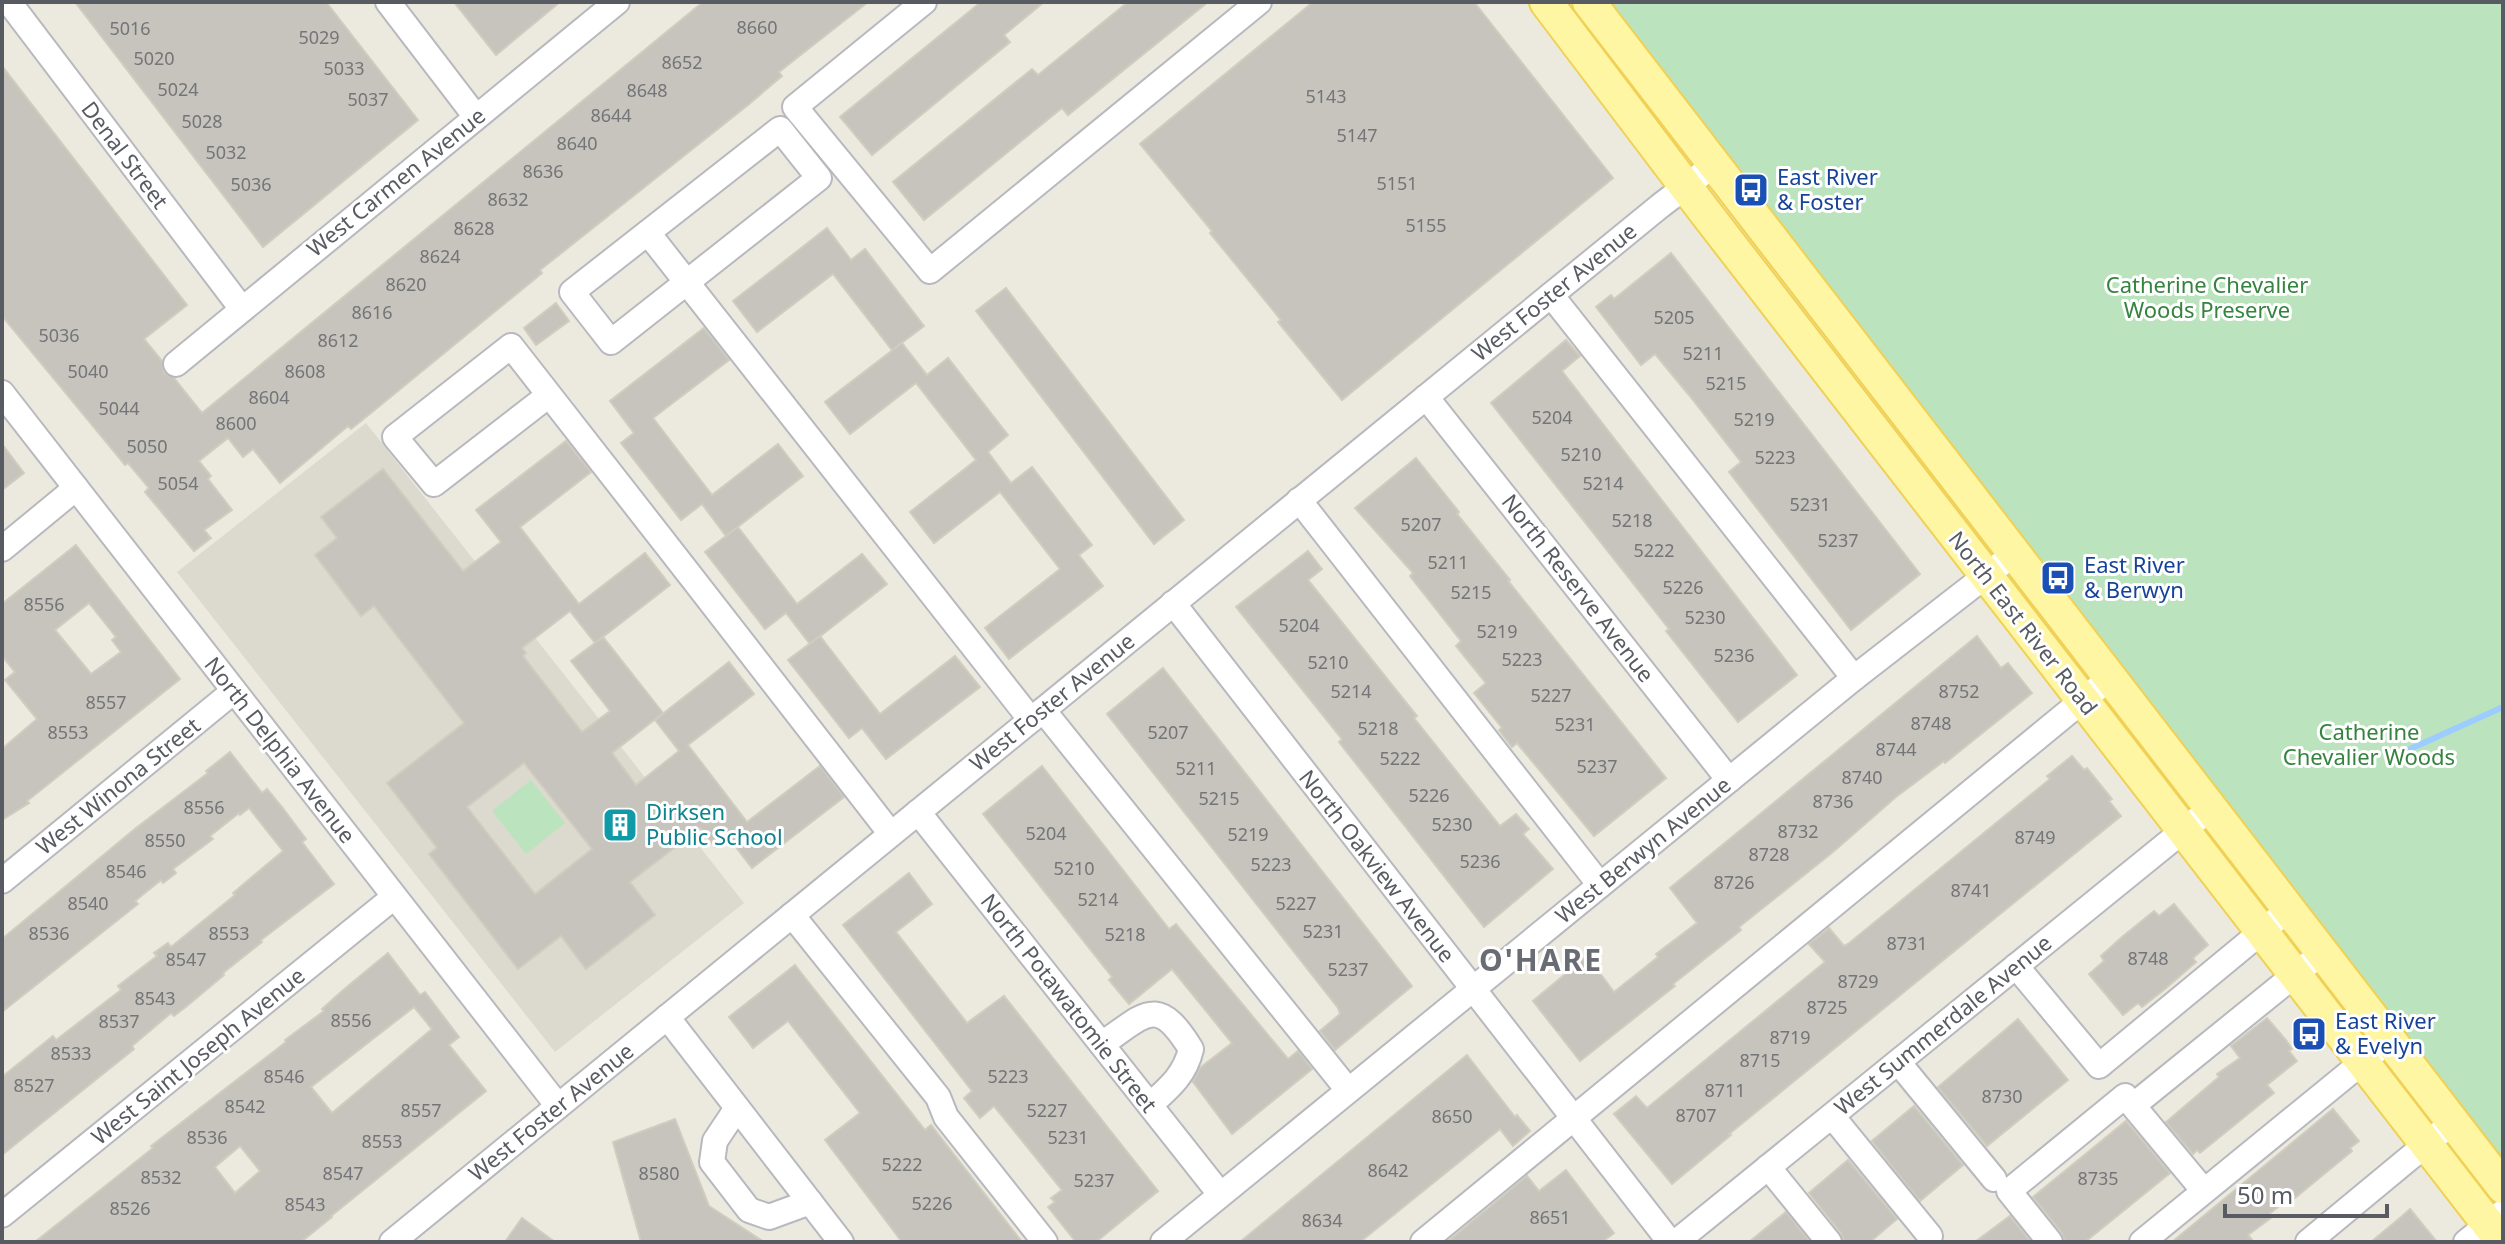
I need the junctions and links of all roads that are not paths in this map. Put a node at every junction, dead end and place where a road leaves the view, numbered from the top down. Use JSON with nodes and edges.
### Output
{"nodes":[{"id":1,"x":9,"y":2,"type":"edge"},
{"id":2,"x":388,"y":2,"type":"edge"},
{"id":3,"x":617,"y":2,"type":"edge"},
{"id":4,"x":924,"y":2,"type":"edge"},
{"id":5,"x":1259,"y":2,"type":"edge"},
{"id":6,"x":1546,"y":2,"type":"edge"},
{"id":7,"x":1589,"y":2,"type":"edge"},
{"id":8,"x":476,"y":117,"type":"junction"},
{"id":9,"x":1715,"y":164,"type":"junction"},
{"id":10,"x":1686,"y":186,"type":"junction"},
{"id":11,"x":648,"y":233,"type":"junction"},
{"id":12,"x":687,"y":283,"type":"junction"},
{"id":13,"x":1551,"y":295,"type":"junction"},
{"id":14,"x":242,"y":309,"type":"junction"},
{"id":15,"x":176,"y":364,"type":"dead end"},
{"id":16,"x":2,"y":393,"type":"edge"},
{"id":17,"x":549,"y":395,"type":"junction"},
{"id":18,"x":1426,"y":397,"type":"junction"},
{"id":19,"x":76,"y":488,"type":"junction"},
{"id":20,"x":1299,"y":500,"type":"junction"},
{"id":21,"x":2,"y":549,"type":"edge"},
{"id":22,"x":2015,"y":553,"type":"junction"},
{"id":23,"x":1986,"y":575,"type":"junction"},
{"id":24,"x":1173,"y":603,"type":"junction"},
{"id":25,"x":2111,"y":677,"type":"junction"},
{"id":26,"x":1854,"y":678,"type":"junction"},
{"id":27,"x":234,"y":691,"type":"junction"},
{"id":28,"x":2083,"y":700,"type":"junction"},
{"id":29,"x":1037,"y":715,"type":"junction"},
{"id":30,"x":1729,"y":780,"type":"junction"},
{"id":31,"x":2211,"y":808,"type":"junction"},
{"id":32,"x":918,"y":812,"type":"junction"},
{"id":33,"x":2184,"y":830,"type":"junction"},
{"id":34,"x":891,"y":834,"type":"junction"},
{"id":35,"x":2,"y":881,"type":"edge"},
{"id":36,"x":1600,"y":885,"type":"junction"},
{"id":37,"x":394,"y":897,"type":"junction"},
{"id":38,"x":2289,"y":909,"type":"junction"},
{"id":39,"x":792,"y":915,"type":"junction"},
{"id":40,"x":2262,"y":932,"type":"junction"},
{"id":41,"x":2323,"y":953,"type":"junction"},
{"id":42,"x":2016,"y":966,"type":"junction"},
{"id":43,"x":2295,"y":974,"type":"junction"},
{"id":44,"x":1473,"y":989,"type":"junction"},
{"id":45,"x":667,"y":1017,"type":"junction"},
{"id":46,"x":2390,"y":1040,"type":"junction"},
{"id":47,"x":1102,"y":1044,"type":"junction"},
{"id":48,"x":1898,"y":1062,"type":"junction"},
{"id":49,"x":2362,"y":1062,"type":"junction"},
{"id":50,"x":1348,"y":1090,"type":"junction"},
{"id":51,"x":2140,"y":1100,"type":"dead end"},
{"id":52,"x":1150,"y":1105,"type":"junction"},
{"id":53,"x":558,"y":1106,"type":"junction"},
{"id":54,"x":737,"y":1108,"type":"junction"},
{"id":55,"x":1832,"y":1116,"type":"junction"},
{"id":56,"x":1574,"y":1118,"type":"junction"},
{"id":57,"x":2453,"y":1122,"type":"junction"},
{"id":58,"x":2426,"y":1144,"type":"junction"},
{"id":59,"x":1768,"y":1167,"type":"junction"},
{"id":60,"x":1994,"y":1179,"type":"dead end"},
{"id":61,"x":2503,"y":1187,"type":"edge"},
{"id":62,"x":2204,"y":1191,"type":"junction"},
{"id":63,"x":1220,"y":1194,"type":"junction"},
{"id":64,"x":810,"y":1202,"type":"junction"},
{"id":65,"x":2,"y":1215,"type":"edge"},
{"id":66,"x":2490,"y":1230,"type":"edge"},
{"id":67,"x":1930,"y":1236,"type":"dead end"},
{"id":68,"x":396,"y":1241,"type":"edge"},
{"id":69,"x":841,"y":1242,"type":"edge"},
{"id":70,"x":1045,"y":1242,"type":"edge"},
{"id":71,"x":1163,"y":1242,"type":"edge"},
{"id":72,"x":1423,"y":1242,"type":"edge"},
{"id":73,"x":1670,"y":1242,"type":"edge"},
{"id":74,"x":1676,"y":1242,"type":"edge"},
{"id":75,"x":1829,"y":1242,"type":"edge"},
{"id":76,"x":2050,"y":1242,"type":"edge"},
{"id":77,"x":2142,"y":1242,"type":"edge"},
{"id":78,"x":2308,"y":1242,"type":"edge"}],
"edges":[{"from":1,"to":14,"type":"street","name":"Denal Street"},
{"from":2,"to":8,"type":"street"},
{"from":3,"to":8,"type":"street","name":"West Carmen Avenue"},
{"from":4,"to":5,"type":"street"},
{"from":6,"to":10,"type":"main road","name":"North East River Road"},
{"from":7,"to":9,"type":"main road","name":"North East River Road"},
{"from":8,"to":14,"type":"street","name":"West Carmen Avenue"},
{"from":9,"to":10,"type":"street","name":"West Foster Avenue"},
{"from":9,"to":22,"type":"main road","name":"North East River Road"},
{"from":10,"to":13,"type":"street","name":"West Foster Avenue"},
{"from":10,"to":23,"type":"main road","name":"North East River Road"},
{"from":11,"to":12,"type":"street"},
{"from":11,"to":12,"type":"street"},
{"from":11,"to":12,"type":"street"},
{"from":12,"to":29,"type":"street"},
{"from":13,"to":18,"type":"street","name":"West Foster Avenue"},
{"from":13,"to":26,"type":"street"},
{"from":14,"to":15,"type":"street","name":"West Carmen Avenue"},
{"from":16,"to":19,"type":"street","name":"North Delphia Avenue"},
{"from":17,"to":17,"type":"street"},
{"from":17,"to":34,"type":"street"},
{"from":18,"to":20,"type":"street","name":"West Foster Avenue"},
{"from":18,"to":30,"type":"street","name":"North Reserve Avenue"},
{"from":19,"to":21,"type":"street"},
{"from":19,"to":27,"type":"street","name":"North Delphia Avenue"},
{"from":20,"to":24,"type":"street","name":"West Foster Avenue"},
{"from":20,"to":36,"type":"street"},
{"from":22,"to":23,"type":"street","name":"West Berwyn Avenue"},
{"from":22,"to":25,"type":"main road","name":"North East River Road"},
{"from":23,"to":26,"type":"street","name":"West Berwyn Avenue"},
{"from":23,"to":28,"type":"main road","name":"North East River Road"},
{"from":24,"to":29,"type":"street","name":"West Foster Avenue"},
{"from":24,"to":44,"type":"street","name":"North Oakview Avenue"},
{"from":25,"to":28,"type":"street"},
{"from":25,"to":31,"type":"main road","name":"North East River Road"},
{"from":26,"to":30,"type":"street","name":"West Berwyn Avenue"},
{"from":27,"to":35,"type":"street","name":"West Winona Street"},
{"from":27,"to":37,"type":"street","name":"North Delphia Avenue"},
{"from":28,"to":33,"type":"main road","name":"North East River Road"},
{"from":28,"to":56,"type":"street"},
{"from":29,"to":32,"type":"street","name":"West Foster Avenue"},
{"from":29,"to":50,"type":"street"},
{"from":30,"to":36,"type":"street","name":"West Berwyn Avenue"},
{"from":31,"to":33,"type":"street","name":"West Summerdale Avenue"},
{"from":31,"to":38,"type":"main road","name":"North East River Road"},
{"from":32,"to":34,"type":"street","name":"West Foster Avenue"},
{"from":32,"to":47,"type":"street","name":"North Potawatomie Street"},
{"from":33,"to":40,"type":"main road","name":"North East River Road"},
{"from":33,"to":42,"type":"street","name":"West Summerdale Avenue"},
{"from":34,"to":39,"type":"street","name":"West Foster Avenue"},
{"from":36,"to":44,"type":"street","name":"West Berwyn Avenue"},
{"from":37,"to":53,"type":"street","name":"North Delphia Avenue"},
{"from":37,"to":65,"type":"street","name":"West Saint Joseph Avenue"},
{"from":38,"to":40,"type":"street"},
{"from":38,"to":41,"type":"main road","name":"North East River Road"},
{"from":39,"to":45,"type":"street","name":"West Foster Avenue"},
{"from":39,"to":70,"type":"street"},
{"from":40,"to":42,"type":"street"},
{"from":40,"to":43,"type":"main road","name":"North East River Road"},
{"from":41,"to":43,"type":"street"},
{"from":41,"to":46,"type":"main road","name":"North East River Road"},
{"from":42,"to":48,"type":"street","name":"West Summerdale Avenue"},
{"from":43,"to":49,"type":"main road","name":"North East River Road"},
{"from":43,"to":51,"type":"street"},
{"from":44,"to":50,"type":"street","name":"West Berwyn Avenue"},
{"from":44,"to":56,"type":"street","name":"North Oakview Avenue"},
{"from":45,"to":53,"type":"street","name":"West Foster Avenue"},
{"from":45,"to":54,"type":"street"},
{"from":46,"to":49,"type":"street"},
{"from":46,"to":57,"type":"main road","name":"North East River Road"},
{"from":47,"to":52,"type":"street","name":"North Potawatomie Street"},
{"from":47,"to":52,"type":"street"},
{"from":48,"to":55,"type":"street","name":"West Summerdale Avenue"},
{"from":48,"to":60,"type":"street"},
{"from":49,"to":58,"type":"main road","name":"North East River Road"},
{"from":49,"to":62,"type":"street"},
{"from":50,"to":63,"type":"street","name":"West Berwyn Avenue"},
{"from":52,"to":63,"type":"street","name":"North Potawatomie Street"},
{"from":53,"to":68,"type":"street","name":"West Foster Avenue"},
{"from":54,"to":64,"type":"street"},
{"from":54,"to":64,"type":"street"},
{"from":55,"to":59,"type":"street","name":"West Summerdale Avenue"},
{"from":55,"to":67,"type":"street"},
{"from":56,"to":72,"type":"street"},
{"from":56,"to":73,"type":"street","name":"North Oakview Avenue"},
{"from":57,"to":58,"type":"street"},
{"from":57,"to":61,"type":"main road","name":"North East River Road"},
{"from":58,"to":66,"type":"main road","name":"North East River Road"},
{"from":58,"to":78,"type":"street"},
{"from":59,"to":74,"type":"street","name":"West Summerdale Avenue"},
{"from":59,"to":75,"type":"street"},
{"from":62,"to":76,"type":"street"},
{"from":62,"to":77,"type":"street"},
{"from":63,"to":71,"type":"street","name":"West Berwyn Avenue"},
{"from":64,"to":69,"type":"street"}]}
